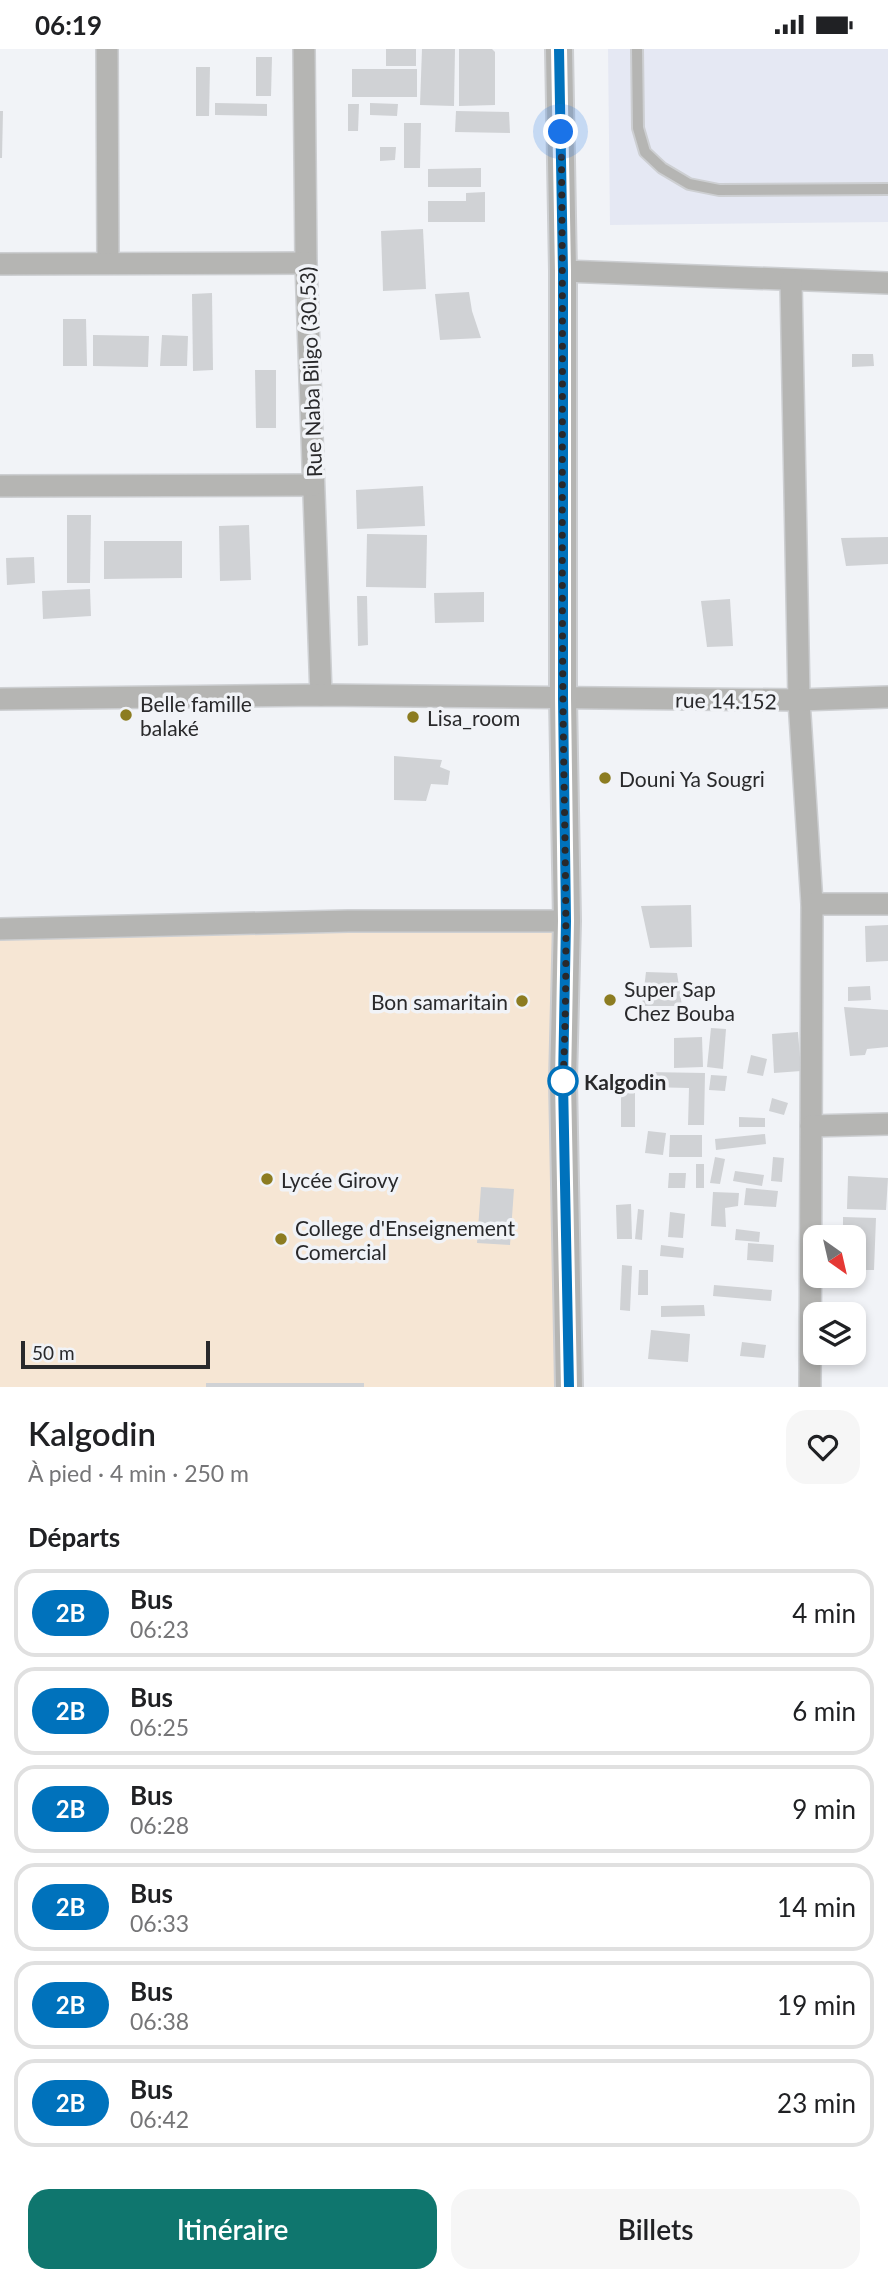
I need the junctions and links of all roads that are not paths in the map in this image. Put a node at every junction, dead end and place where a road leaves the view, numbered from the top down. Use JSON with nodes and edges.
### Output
{"nodes":[{"id":1,"x":107,"y":49,"type":"edge"},
{"id":2,"x":304,"y":49,"type":"edge"},
{"id":3,"x":559,"y":49,"type":"edge"},
{"id":4,"x":637,"y":49,"type":"edge"},
{"id":5,"x":888,"y":189,"type":"edge"},
{"id":6,"x":108,"y":263,"type":"junction"},
{"id":7,"x":306,"y":263,"type":"junction"},
{"id":8,"x":0,"y":264,"type":"edge"},
{"id":9,"x":563,"y":271,"type":"junction"},
{"id":10,"x":791,"y":281,"type":"junction"},
{"id":11,"x":888,"y":283,"type":"edge"},
{"id":12,"x":313,"y":485,"type":"junction"},
{"id":13,"x":0,"y":486,"type":"edge"},
{"id":14,"x":321,"y":695,"type":"junction"},
{"id":15,"x":888,"y":697,"type":"edge"},
{"id":16,"x":563,"y":698,"type":"junction"},
{"id":17,"x":0,"y":699,"type":"edge"},
{"id":18,"x":799,"y":701,"type":"junction"},
{"id":19,"x":812,"y":904,"type":"junction"},
{"id":20,"x":888,"y":904,"type":"edge"},
{"id":21,"x":566,"y":921,"type":"junction"},
{"id":22,"x":0,"y":929,"type":"edge"},
{"id":23,"x":888,"y":1124,"type":"edge"},
{"id":24,"x":811,"y":1126,"type":"junction"},
{"id":25,"x":569,"y":1387,"type":"edge"},
{"id":26,"x":810,"y":1387,"type":"edge"}],
"edges":[{"from":1,"to":6,"type":"street"},
{"from":2,"to":7,"type":"street","name":"Rue Naba Bilgo (30.53)"},
{"from":3,"to":9,"type":"street"},
{"from":4,"to":5,"type":"lane"},
{"from":6,"to":7,"type":"street"},
{"from":6,"to":8,"type":"street"},
{"from":7,"to":12,"type":"street","name":"Rue Naba Bilgo (30.53)"},
{"from":9,"to":10,"type":"street"},
{"from":9,"to":16,"type":"street"},
{"from":10,"to":11,"type":"street"},
{"from":10,"to":18,"type":"street"},
{"from":12,"to":13,"type":"street"},
{"from":12,"to":14,"type":"street","name":"Rue Naba Bilgo (30.53)"},
{"from":14,"to":16,"type":"street","name":"rue 14.152"},
{"from":14,"to":17,"type":"street","name":"rue 14.152"},
{"from":15,"to":18,"type":"street","name":"rue 14.152"},
{"from":16,"to":18,"type":"street","name":"rue 14.152"},
{"from":16,"to":21,"type":"street"},
{"from":18,"to":19,"type":"street"},
{"from":19,"to":20,"type":"street"},
{"from":19,"to":24,"type":"street"},
{"from":21,"to":22,"type":"street"},
{"from":21,"to":25,"type":"street"},
{"from":23,"to":24,"type":"street"},
{"from":24,"to":26,"type":"street"}]}
